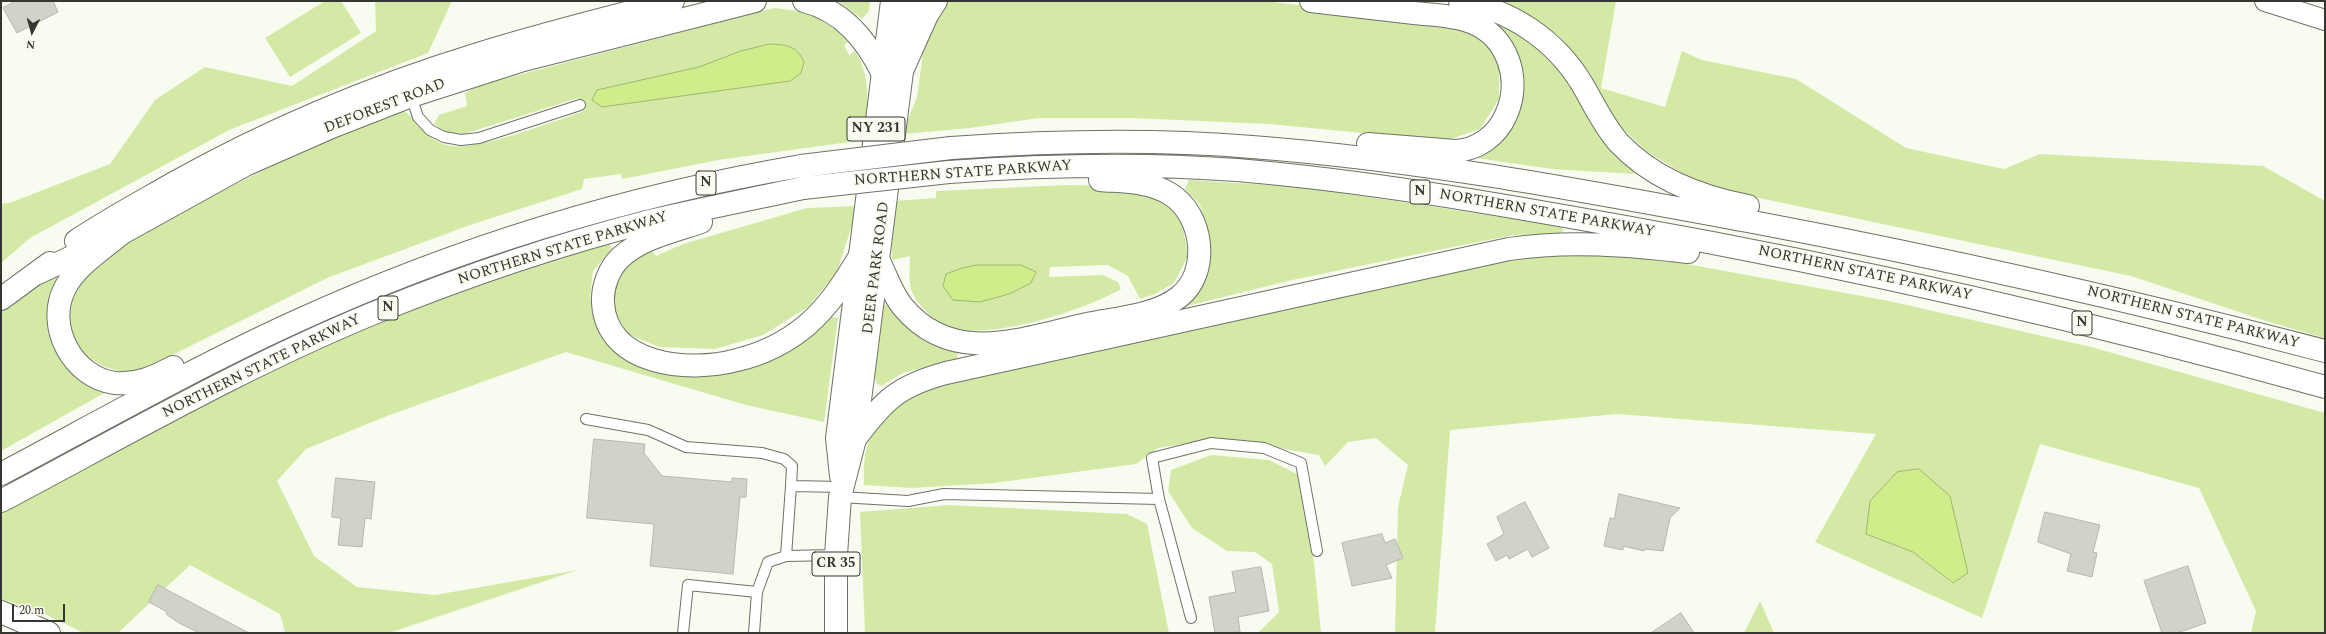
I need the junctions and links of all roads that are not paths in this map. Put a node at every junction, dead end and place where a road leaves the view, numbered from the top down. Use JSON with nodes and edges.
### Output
{"nodes":[{"id":1,"x":673,"y":1,"type":"edge"},
{"id":2,"x":755,"y":1,"type":"edge"},
{"id":3,"x":804,"y":1,"type":"edge"},
{"id":4,"x":892,"y":1,"type":"edge"},
{"id":5,"x":911,"y":1,"type":"edge"},
{"id":6,"x":936,"y":1,"type":"edge"},
{"id":7,"x":1311,"y":1,"type":"edge"},
{"id":8,"x":1460,"y":1,"type":"edge"},
{"id":9,"x":2265,"y":1,"type":"edge"},
{"id":10,"x":2325,"y":20,"type":"edge"},
{"id":11,"x":892,"y":74,"type":"junction"},
{"id":12,"x":411,"y":96,"type":"junction"},
{"id":13,"x":580,"y":106,"type":"dead end"},
{"id":14,"x":1250,"y":147,"type":"junction"},
{"id":15,"x":997,"y":169,"type":"junction"},
{"id":16,"x":803,"y":188,"type":"junction"},
{"id":17,"x":122,"y":233,"type":"junction"},
{"id":18,"x":1885,"y":247,"type":"junction"},
{"id":19,"x":869,"y":258,"type":"junction"},
{"id":20,"x":1837,"y":267,"type":"junction"},
{"id":21,"x":38,"y":273,"type":"junction"},
{"id":22,"x":1,"y":299,"type":"edge"},
{"id":23,"x":296,"y":322,"type":"junction"},
{"id":24,"x":2325,"y":351,"type":"edge"},
{"id":25,"x":2325,"y":387,"type":"edge"},
{"id":26,"x":586,"y":419,"type":"dead end"},
{"id":27,"x":855,"y":439,"type":"junction"},
{"id":28,"x":1,"y":474,"type":"edge"},
{"id":29,"x":790,"y":486,"type":"junction"},
{"id":30,"x":841,"y":492,"type":"junction"},
{"id":31,"x":1159,"y":499,"type":"junction"},
{"id":32,"x":1,"y":501,"type":"edge"},
{"id":33,"x":1317,"y":552,"type":"dead end"},
{"id":34,"x":836,"y":555,"type":"junction"},
{"id":35,"x":786,"y":556,"type":"junction"},
{"id":36,"x":757,"y":592,"type":"junction"},
{"id":37,"x":1,"y":612,"type":"edge"},
{"id":38,"x":1190,"y":618,"type":"dead end"},
{"id":39,"x":49,"y":633,"type":"edge"},
{"id":40,"x":683,"y":633,"type":"edge"},
{"id":41,"x":754,"y":633,"type":"edge"},
{"id":42,"x":835,"y":633,"type":"edge"}],
"edges":[{"from":1,"to":21,"type":"main road","name":"DEFOREST ROAD"},
{"from":2,"to":12,"type":"main road","name":"DEFOREST ROAD"},
{"from":3,"to":11,"type":"main road"},
{"from":4,"to":11,"type":"main road","name":"DEER PARK ROAD","number":"NY 231"},
{"from":5,"to":11,"type":"main road","name":"DEER PARK ROAD","number":"NY 231"},
{"from":6,"to":11,"type":"main road"},
{"from":7,"to":14,"type":"main road"},
{"from":8,"to":18,"type":"main road"},
{"from":9,"to":10,"type":"street"},
{"from":11,"to":19,"type":"main road","name":"DEER PARK ROAD","number":"NY 231"},
{"from":12,"to":13,"type":"lane"},
{"from":12,"to":17,"type":"main road","name":"DEFOREST ROAD"},
{"from":14,"to":18,"type":"main road","name":"NORTHERN STATE PARKWAY","number":"N"},
{"from":14,"to":23,"type":"main road","name":"NORTHERN STATE PARKWAY","number":"N","bridge":true},
{"from":15,"to":16,"type":"main road","name":"NORTHERN STATE PARKWAY","number":"N","bridge":true},
{"from":15,"to":19,"type":"main road"},
{"from":15,"to":20,"type":"main road","name":"NORTHERN STATE PARKWAY","number":"N"},
{"from":16,"to":19,"type":"main road"},
{"from":16,"to":32,"type":"main road","name":"NORTHERN STATE PARKWAY","number":"N"},
{"from":17,"to":21,"type":"main road","name":"DEFOREST ROAD"},
{"from":17,"to":23,"type":"main road"},
{"from":18,"to":24,"type":"main road","name":"NORTHERN STATE PARKWAY","number":"N"},
{"from":19,"to":27,"type":"main road","name":"DEER PARK ROAD","number":"NY 231"},
{"from":19,"to":30,"type":"main road","name":"DEER PARK ROAD","number":"NY 231"},
{"from":20,"to":25,"type":"main road","name":"NORTHERN STATE PARKWAY","number":"N"},
{"from":20,"to":27,"type":"main road"},
{"from":21,"to":22,"type":"main road","name":"DEFOREST ROAD"},
{"from":23,"to":28,"type":"main road","name":"NORTHERN STATE PARKWAY","number":"N"},
{"from":26,"to":29,"type":"lane"},
{"from":27,"to":30,"type":"main road","name":"DEER PARK ROAD","number":"NY 231"},
{"from":29,"to":30,"type":"lane"},
{"from":29,"to":35,"type":"lane"},
{"from":30,"to":31,"type":"lane"},
{"from":30,"to":34,"type":"main road","name":"DEER PARK ROAD","number":"CR 35"},
{"from":31,"to":33,"type":"lane"},
{"from":31,"to":38,"type":"lane"},
{"from":34,"to":35,"type":"lane"},
{"from":34,"to":42,"type":"main road","name":"DEER PARK ROAD","number":"CR 35"},
{"from":35,"to":36,"type":"lane"},
{"from":36,"to":40,"type":"lane"},
{"from":36,"to":41,"type":"lane"},
{"from":37,"to":39,"type":"main road"}]}
